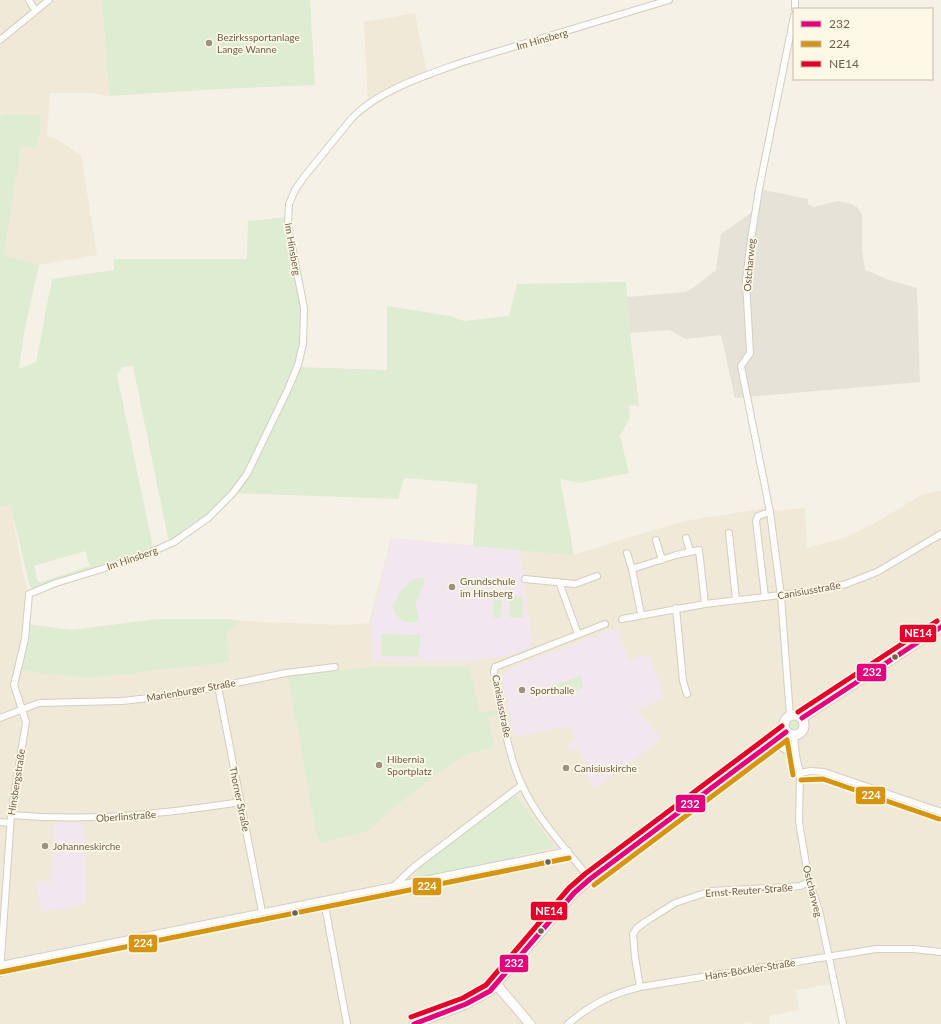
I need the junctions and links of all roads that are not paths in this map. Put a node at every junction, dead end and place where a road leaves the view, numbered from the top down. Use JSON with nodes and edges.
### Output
{"nodes":[{"id":1,"x":29,"y":0,"type":"edge"},
{"id":2,"x":49,"y":0,"type":"edge"},
{"id":3,"x":669,"y":0,"type":"edge"},
{"id":4,"x":33,"y":7,"type":"dead end"},
{"id":5,"x":793,"y":21,"type":"edge"},
{"id":6,"x":0,"y":40,"type":"edge"},
{"id":7,"x":770,"y":512,"type":"junction"},
{"id":8,"x":729,"y":533,"type":"dead end"},
{"id":9,"x":941,"y":534,"type":"edge"},
{"id":10,"x":686,"y":538,"type":"dead end"},
{"id":11,"x":656,"y":540,"type":"dead end"},
{"id":12,"x":690,"y":551,"type":"junction"},
{"id":13,"x":627,"y":553,"type":"dead end"},
{"id":14,"x":662,"y":560,"type":"junction"},
{"id":15,"x":632,"y":569,"type":"junction"},
{"id":16,"x":597,"y":576,"type":"dead end"},
{"id":17,"x":525,"y":579,"type":"dead end"},
{"id":18,"x":559,"y":582,"type":"junction"},
{"id":19,"x":29,"y":594,"type":"joint"},
{"id":20,"x":781,"y":596,"type":"junction"},
{"id":21,"x":765,"y":597,"type":"junction"},
{"id":22,"x":736,"y":600,"type":"junction"},
{"id":23,"x":705,"y":604,"type":"junction"},
{"id":24,"x":676,"y":608,"type":"junction"},
{"id":25,"x":641,"y":614,"type":"junction"},
{"id":26,"x":622,"y":618,"type":"dead end"},
{"id":27,"x":605,"y":624,"type":"dead end"},
{"id":28,"x":941,"y":627,"type":"edge"},
{"id":29,"x":578,"y":634,"type":"junction"},
{"id":30,"x":335,"y":667,"type":"dead end"},
{"id":31,"x":218,"y":686,"type":"junction"},
{"id":32,"x":687,"y":694,"type":"dead end"},
{"id":33,"x":22,"y":710,"type":"junction"},
{"id":34,"x":790,"y":716,"type":"junction"},
{"id":35,"x":0,"y":718,"type":"edge"},
{"id":36,"x":802,"y":718,"type":"junction"},
{"id":37,"x":790,"y":734,"type":"junction"},
{"id":38,"x":765,"y":747,"type":"junction"},
{"id":39,"x":796,"y":756,"type":"junction"},
{"id":40,"x":800,"y":773,"type":"junction"},
{"id":41,"x":522,"y":785,"type":"junction"},
{"id":42,"x":241,"y":802,"type":"junction"},
{"id":43,"x":941,"y":812,"type":"edge"},
{"id":44,"x":11,"y":815,"type":"junction"},
{"id":45,"x":0,"y":822,"type":"edge"},
{"id":46,"x":10,"y":823,"type":"junction"},
{"id":47,"x":568,"y":851,"type":"junction"},
{"id":48,"x":590,"y":879,"type":"junction"},
{"id":49,"x":810,"y":882,"type":"junction"},
{"id":50,"x":393,"y":887,"type":"junction"},
{"id":51,"x":324,"y":900,"type":"junction"},
{"id":52,"x":262,"y":912,"type":"junction"},
{"id":53,"x":2,"y":916,"type":"edge"},
{"id":54,"x":941,"y":952,"type":"edge"},
{"id":55,"x":829,"y":955,"type":"junction"},
{"id":56,"x":0,"y":965,"type":"edge"},
{"id":57,"x":0,"y":973,"type":"edge"},
{"id":58,"x":496,"y":984,"type":"junction"},
{"id":59,"x":640,"y":987,"type":"junction"},
{"id":60,"x":347,"y":1024,"type":"edge"},
{"id":61,"x":414,"y":1024,"type":"edge"},
{"id":62,"x":530,"y":1024,"type":"edge"},
{"id":63,"x":568,"y":1024,"type":"edge"},
{"id":64,"x":843,"y":1024,"type":"edge"}],
"edges":[{"from":1,"to":4,"type":"street"},
{"from":2,"to":6,"type":"street"},
{"from":3,"to":19,"type":"street","name":"Im Hinsberg"},
{"from":5,"to":7,"type":"street","name":"Ostcharweg"},
{"from":7,"to":20,"type":"street","name":"Ostcharweg"},
{"from":7,"to":21,"type":"street"},
{"from":8,"to":22,"type":"street"},
{"from":9,"to":20,"type":"street","name":"Canisiusstraße"},
{"from":10,"to":12,"type":"street"},
{"from":11,"to":14,"type":"street"},
{"from":12,"to":14,"type":"street"},
{"from":12,"to":23,"type":"street"},
{"from":13,"to":15,"type":"street"},
{"from":14,"to":15,"type":"street"},
{"from":15,"to":25,"type":"street"},
{"from":16,"to":18,"type":"street"},
{"from":17,"to":18,"type":"street"},
{"from":18,"to":29,"type":"street"},
{"from":19,"to":33,"type":"street","name":"Hinsbergstraße"},
{"from":20,"to":21,"type":"street","name":"Canisiusstraße"},
{"from":20,"to":34,"type":"street","name":"Ostcharweg"},
{"from":21,"to":22,"type":"street","name":"Canisiusstraße"},
{"from":22,"to":23,"type":"street","name":"Canisiusstraße"},
{"from":23,"to":24,"type":"street","name":"Canisiusstraße"},
{"from":24,"to":25,"type":"street","name":"Canisiusstraße"},
{"from":24,"to":32,"type":"street"},
{"from":25,"to":26,"type":"street","name":"Canisiusstraße"},
{"from":27,"to":29,"type":"street","name":"Canisiusstraße"},
{"from":28,"to":36,"type":"main road"},
{"from":29,"to":41,"type":"street","name":"Canisiusstraße"},
{"from":30,"to":31,"type":"street","name":"Marienburger Straße"},
{"from":31,"to":33,"type":"street","name":"Marienburger Straße"},
{"from":31,"to":42,"type":"street","name":"Thorner Straße"},
{"from":33,"to":35,"type":"street","name":"Marienburger Straße"},
{"from":33,"to":44,"type":"street","name":"Hinsbergstraße"},
{"from":34,"to":36,"type":"main road"},
{"from":34,"to":37,"type":"main road"},
{"from":36,"to":37,"type":"main road"},
{"from":37,"to":38,"type":"main road"},
{"from":37,"to":39,"type":"street","name":"Ostcharweg"},
{"from":38,"to":39,"type":"street"},
{"from":38,"to":48,"type":"main road"},
{"from":39,"to":40,"type":"street","name":"Ostcharweg"},
{"from":40,"to":43,"type":"street"},
{"from":40,"to":49,"type":"street","name":"Ostcharweg"},
{"from":41,"to":47,"type":"street"},
{"from":41,"to":50,"type":"street"},
{"from":42,"to":44,"type":"street","name":"Oberlinstraße"},
{"from":42,"to":52,"type":"street","name":"Thorner Straße"},
{"from":44,"to":46,"type":"street","name":"Hinsbergstraße"},
{"from":45,"to":46,"type":"street"},
{"from":46,"to":53,"type":"street","name":"Hinsbergstraße"},
{"from":47,"to":48,"type":"street"},
{"from":47,"to":50,"type":"street"},
{"from":48,"to":58,"type":"main road"},
{"from":49,"to":55,"type":"street","name":"Ostcharweg"},
{"from":49,"to":59,"type":"street","name":"Ernst-Reuter-Straße"},
{"from":50,"to":51,"type":"street"},
{"from":51,"to":52,"type":"street"},
{"from":51,"to":60,"type":"street"},
{"from":52,"to":56,"type":"street"},
{"from":53,"to":56,"type":"street","name":"Hinsbergstraße"},
{"from":54,"to":55,"type":"street","name":"Hans-Böckler-Straße"},
{"from":55,"to":59,"type":"street","name":"Hans-Böckler-Straße"},
{"from":55,"to":64,"type":"street","name":"Ostcharweg"},
{"from":56,"to":57,"type":"street","name":"Hinsbergstraße"},
{"from":58,"to":61,"type":"main road"},
{"from":58,"to":62,"type":"main road"},
{"from":59,"to":63,"type":"street","name":"Hans-Böckler-Straße"}]}
